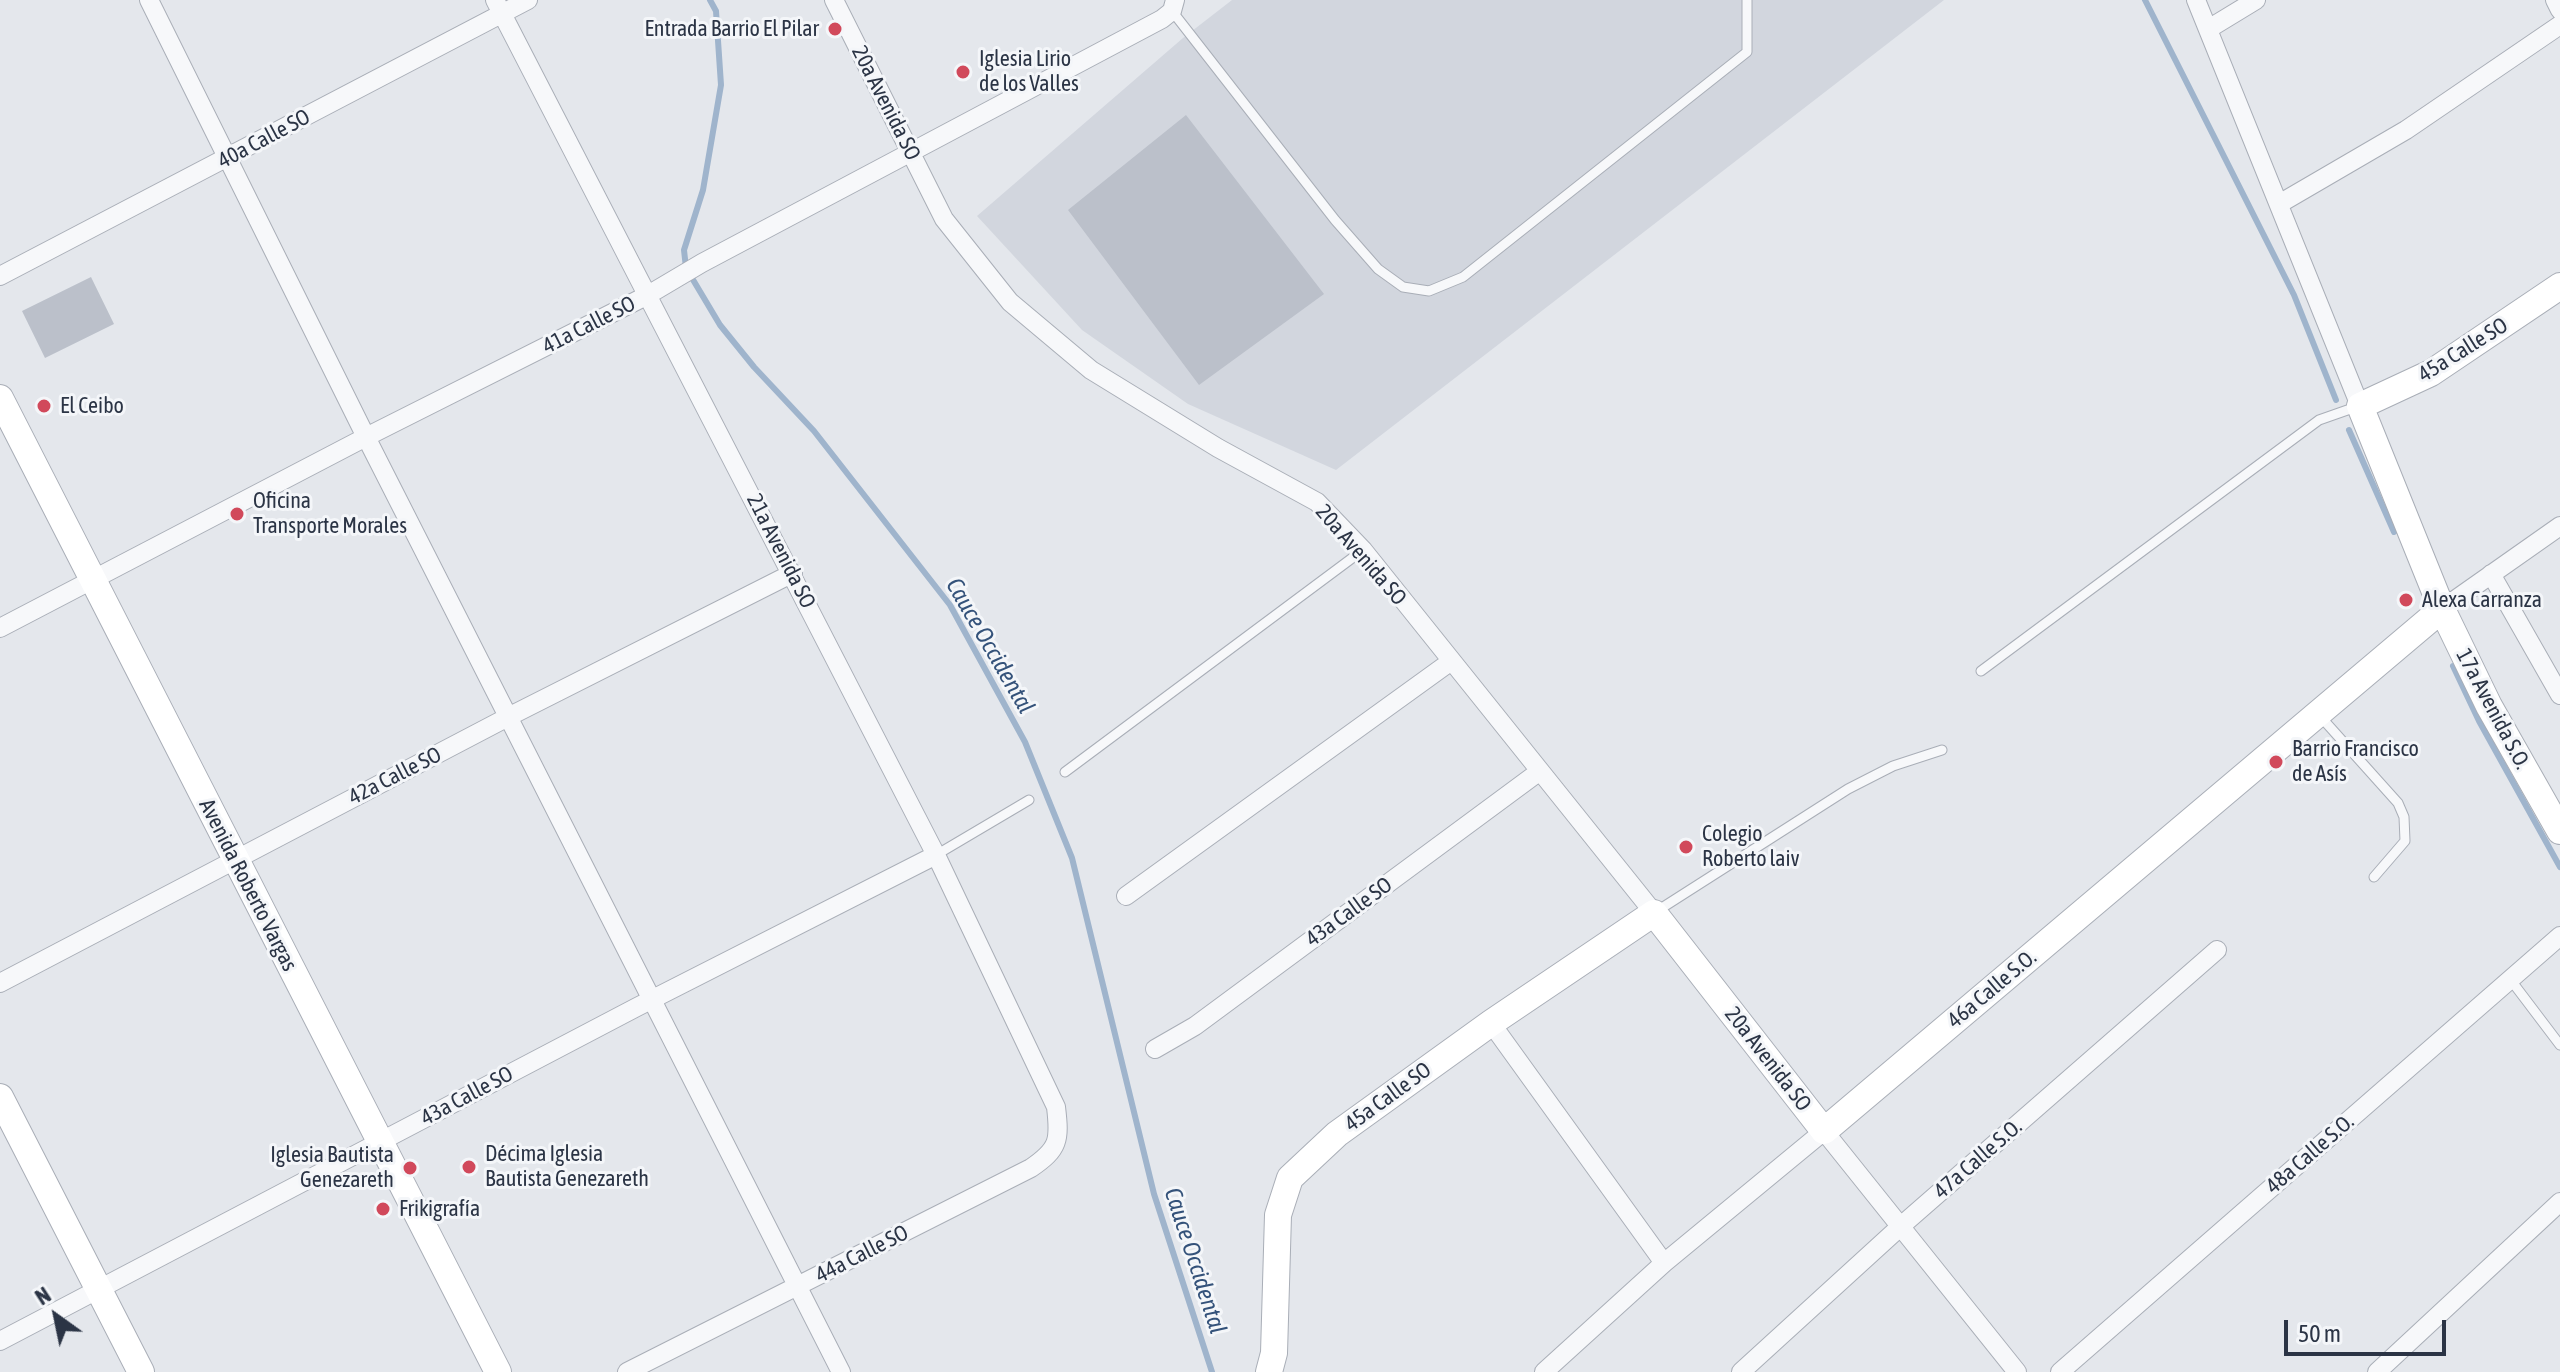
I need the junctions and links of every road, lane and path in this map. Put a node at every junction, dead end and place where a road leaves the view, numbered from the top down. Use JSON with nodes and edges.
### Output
{"nodes":[{"id":1,"x":149,"y":0,"type":"edge"},
{"id":2,"x":528,"y":0,"type":"edge"},
{"id":3,"x":834,"y":0,"type":"edge"},
{"id":4,"x":1747,"y":0,"type":"edge"},
{"id":5,"x":2196,"y":0,"type":"edge"},
{"id":6,"x":2256,"y":0,"type":"edge"},
{"id":7,"x":2555,"y":0,"type":"edge"},
{"id":8,"x":1174,"y":5,"type":"edge"},
{"id":9,"x":499,"y":7,"type":"edge"},
{"id":10,"x":2560,"y":10,"type":"edge"},
{"id":11,"x":2560,"y":25,"type":"edge"},
{"id":12,"x":2210,"y":28,"type":"junction"},
{"id":13,"x":910,"y":152,"type":"junction"},
{"id":14,"x":229,"y":157,"type":"junction"},
{"id":15,"x":2279,"y":204,"type":"junction"},
{"id":16,"x":0,"y":276,"type":"edge"},
{"id":17,"x":2560,"y":286,"type":"edge"},
{"id":18,"x":648,"y":295,"type":"junction"},
{"id":19,"x":0,"y":398,"type":"edge"},
{"id":20,"x":2360,"y":406,"type":"junction"},
{"id":21,"x":366,"y":437,"type":"junction"},
{"id":22,"x":2560,"y":526,"type":"edge"},
{"id":23,"x":1363,"y":550,"type":"junction"},
{"id":24,"x":793,"y":573,"type":"junction"},
{"id":25,"x":2491,"y":574,"type":"junction"},
{"id":26,"x":92,"y":581,"type":"junction"},
{"id":27,"x":2442,"y":609,"type":"junction"},
{"id":28,"x":0,"y":628,"type":"edge"},
{"id":29,"x":1450,"y":662,"type":"junction"},
{"id":30,"x":1981,"y":671,"type":"dead end"},
{"id":31,"x":2560,"y":695,"type":"edge"},
{"id":32,"x":2318,"y":713,"type":"junction"},
{"id":33,"x":508,"y":717,"type":"junction"},
{"id":34,"x":1942,"y":750,"type":"dead end"},
{"id":35,"x":1540,"y":771,"type":"junction"},
{"id":36,"x":1065,"y":772,"type":"dead end"},
{"id":37,"x":1029,"y":800,"type":"dead end"},
{"id":38,"x":2560,"y":831,"type":"edge"},
{"id":39,"x":936,"y":855,"type":"junction"},
{"id":40,"x":235,"y":860,"type":"junction"},
{"id":41,"x":2374,"y":877,"type":"dead end"},
{"id":42,"x":1126,"y":896,"type":"dead end"},
{"id":43,"x":1654,"y":913,"type":"junction"},
{"id":44,"x":2560,"y":936,"type":"edge"},
{"id":45,"x":2217,"y":950,"type":"dead end"},
{"id":46,"x":2510,"y":979,"type":"junction"},
{"id":47,"x":0,"y":983,"type":"edge"},
{"id":48,"x":652,"y":1000,"type":"junction"},
{"id":49,"x":1491,"y":1023,"type":"junction"},
{"id":50,"x":2560,"y":1045,"type":"edge"},
{"id":51,"x":1155,"y":1049,"type":"dead end"},
{"id":52,"x":0,"y":1097,"type":"edge"},
{"id":53,"x":1056,"y":1107,"type":"joint"},
{"id":54,"x":1824,"y":1131,"type":"junction"},
{"id":55,"x":381,"y":1142,"type":"junction"},
{"id":56,"x":2560,"y":1202,"type":"edge"},
{"id":57,"x":1901,"y":1226,"type":"junction"},
{"id":58,"x":1664,"y":1263,"type":"junction"},
{"id":59,"x":798,"y":1287,"type":"junction"},
{"id":60,"x":99,"y":1290,"type":"junction"},
{"id":61,"x":0,"y":1341,"type":"edge"},
{"id":62,"x":141,"y":1372,"type":"edge"},
{"id":63,"x":498,"y":1372,"type":"edge"},
{"id":64,"x":627,"y":1372,"type":"edge"},
{"id":65,"x":841,"y":1372,"type":"edge"},
{"id":66,"x":1269,"y":1372,"type":"edge"},
{"id":67,"x":1544,"y":1372,"type":"edge"},
{"id":68,"x":1741,"y":1372,"type":"edge"},
{"id":69,"x":2017,"y":1372,"type":"edge"},
{"id":70,"x":2060,"y":1372,"type":"edge"},
{"id":71,"x":2377,"y":1372,"type":"edge"}],
"edges":[{"from":1,"to":14,"type":"street"},
{"from":2,"to":9,"type":"street","name":"40a Calle SO"},
{"from":3,"to":13,"type":"street","name":"20a Avenida SO"},
{"from":4,"to":8,"type":"lane"},
{"from":5,"to":12,"type":"street"},
{"from":6,"to":12,"type":"street"},
{"from":7,"to":10,"type":"street"},
{"from":8,"to":13,"type":"street","name":"41a Calle SO"},
{"from":9,"to":14,"type":"street","name":"40a Calle SO"},
{"from":9,"to":18,"type":"street","name":"21a Avenida SO"},
{"from":11,"to":15,"type":"street"},
{"from":12,"to":15,"type":"street"},
{"from":13,"to":18,"type":"street","name":"41a Calle SO"},
{"from":13,"to":23,"type":"street","name":"20a Avenida SO"},
{"from":14,"to":16,"type":"street","name":"40a Calle SO"},
{"from":14,"to":21,"type":"street"},
{"from":15,"to":20,"type":"street"},
{"from":17,"to":20,"type":"street","name":"45a Calle SO"},
{"from":18,"to":21,"type":"street","name":"41a Calle SO"},
{"from":18,"to":24,"type":"street","name":"21a Avenida SO"},
{"from":19,"to":26,"type":"street","name":"Avenida Roberto Vargas"},
{"from":20,"to":27,"type":"street","name":"17a Avenida S.O."},
{"from":20,"to":30,"type":"lane"},
{"from":21,"to":26,"type":"street","name":"41a Calle SO"},
{"from":21,"to":33,"type":"street"},
{"from":22,"to":25,"type":"street"},
{"from":23,"to":29,"type":"street","name":"20a Avenida SO"},
{"from":23,"to":36,"type":"lane"},
{"from":24,"to":33,"type":"street","name":"42a Calle SO"},
{"from":24,"to":39,"type":"street","name":"21a Avenida SO"},
{"from":25,"to":27,"type":"street"},
{"from":25,"to":31,"type":"street"},
{"from":26,"to":28,"type":"street","name":"41a Calle SO"},
{"from":26,"to":40,"type":"street","name":"Avenida Roberto Vargas"},
{"from":27,"to":32,"type":"street","name":"46a Calle S.O."},
{"from":27,"to":38,"type":"street","name":"17a Avenida S.O."},
{"from":29,"to":35,"type":"street","name":"20a Avenida SO"},
{"from":29,"to":42,"type":"street"},
{"from":32,"to":41,"type":"lane"},
{"from":32,"to":54,"type":"street","name":"46a Calle S.O."},
{"from":33,"to":40,"type":"street","name":"42a Calle SO"},
{"from":33,"to":48,"type":"street"},
{"from":34,"to":43,"type":"lane"},
{"from":35,"to":43,"type":"street","name":"20a Avenida SO"},
{"from":35,"to":51,"type":"street","name":"43a Calle SO"},
{"from":37,"to":39,"type":"lane"},
{"from":39,"to":48,"type":"street","name":"43a Calle SO"},
{"from":39,"to":53,"type":"street","name":"21a Avenida SO"},
{"from":40,"to":47,"type":"street","name":"42a Calle SO"},
{"from":40,"to":55,"type":"street","name":"Avenida Roberto Vargas"},
{"from":43,"to":49,"type":"street","name":"45a Calle SO"},
{"from":43,"to":54,"type":"street","name":"20a Avenida SO"},
{"from":44,"to":46,"type":"street","name":"48a Calle S.O."},
{"from":45,"to":57,"type":"street","name":"47a Calle S.O."},
{"from":46,"to":50,"type":"lane"},
{"from":46,"to":70,"type":"street","name":"48a Calle S.O."},
{"from":48,"to":55,"type":"street","name":"43a Calle SO"},
{"from":48,"to":59,"type":"street"},
{"from":49,"to":58,"type":"street"},
{"from":49,"to":66,"type":"street","name":"45a Calle SO"},
{"from":52,"to":60,"type":"street"},
{"from":53,"to":59,"type":"street","name":"44a Calle SO"},
{"from":54,"to":57,"type":"street"},
{"from":54,"to":58,"type":"street","name":"46a Calle S.O."},
{"from":55,"to":60,"type":"street","name":"43a Calle SO"},
{"from":55,"to":63,"type":"street","name":"Avenida Roberto Vargas"},
{"from":56,"to":71,"type":"street"},
{"from":57,"to":68,"type":"street","name":"47a Calle S.O."},
{"from":57,"to":69,"type":"street"},
{"from":58,"to":67,"type":"street","name":"46a Calle S.O."},
{"from":59,"to":64,"type":"street","name":"44a Calle SO"},
{"from":59,"to":65,"type":"street"},
{"from":60,"to":61,"type":"street","name":"43a Calle SO"},
{"from":60,"to":62,"type":"street"}]}
